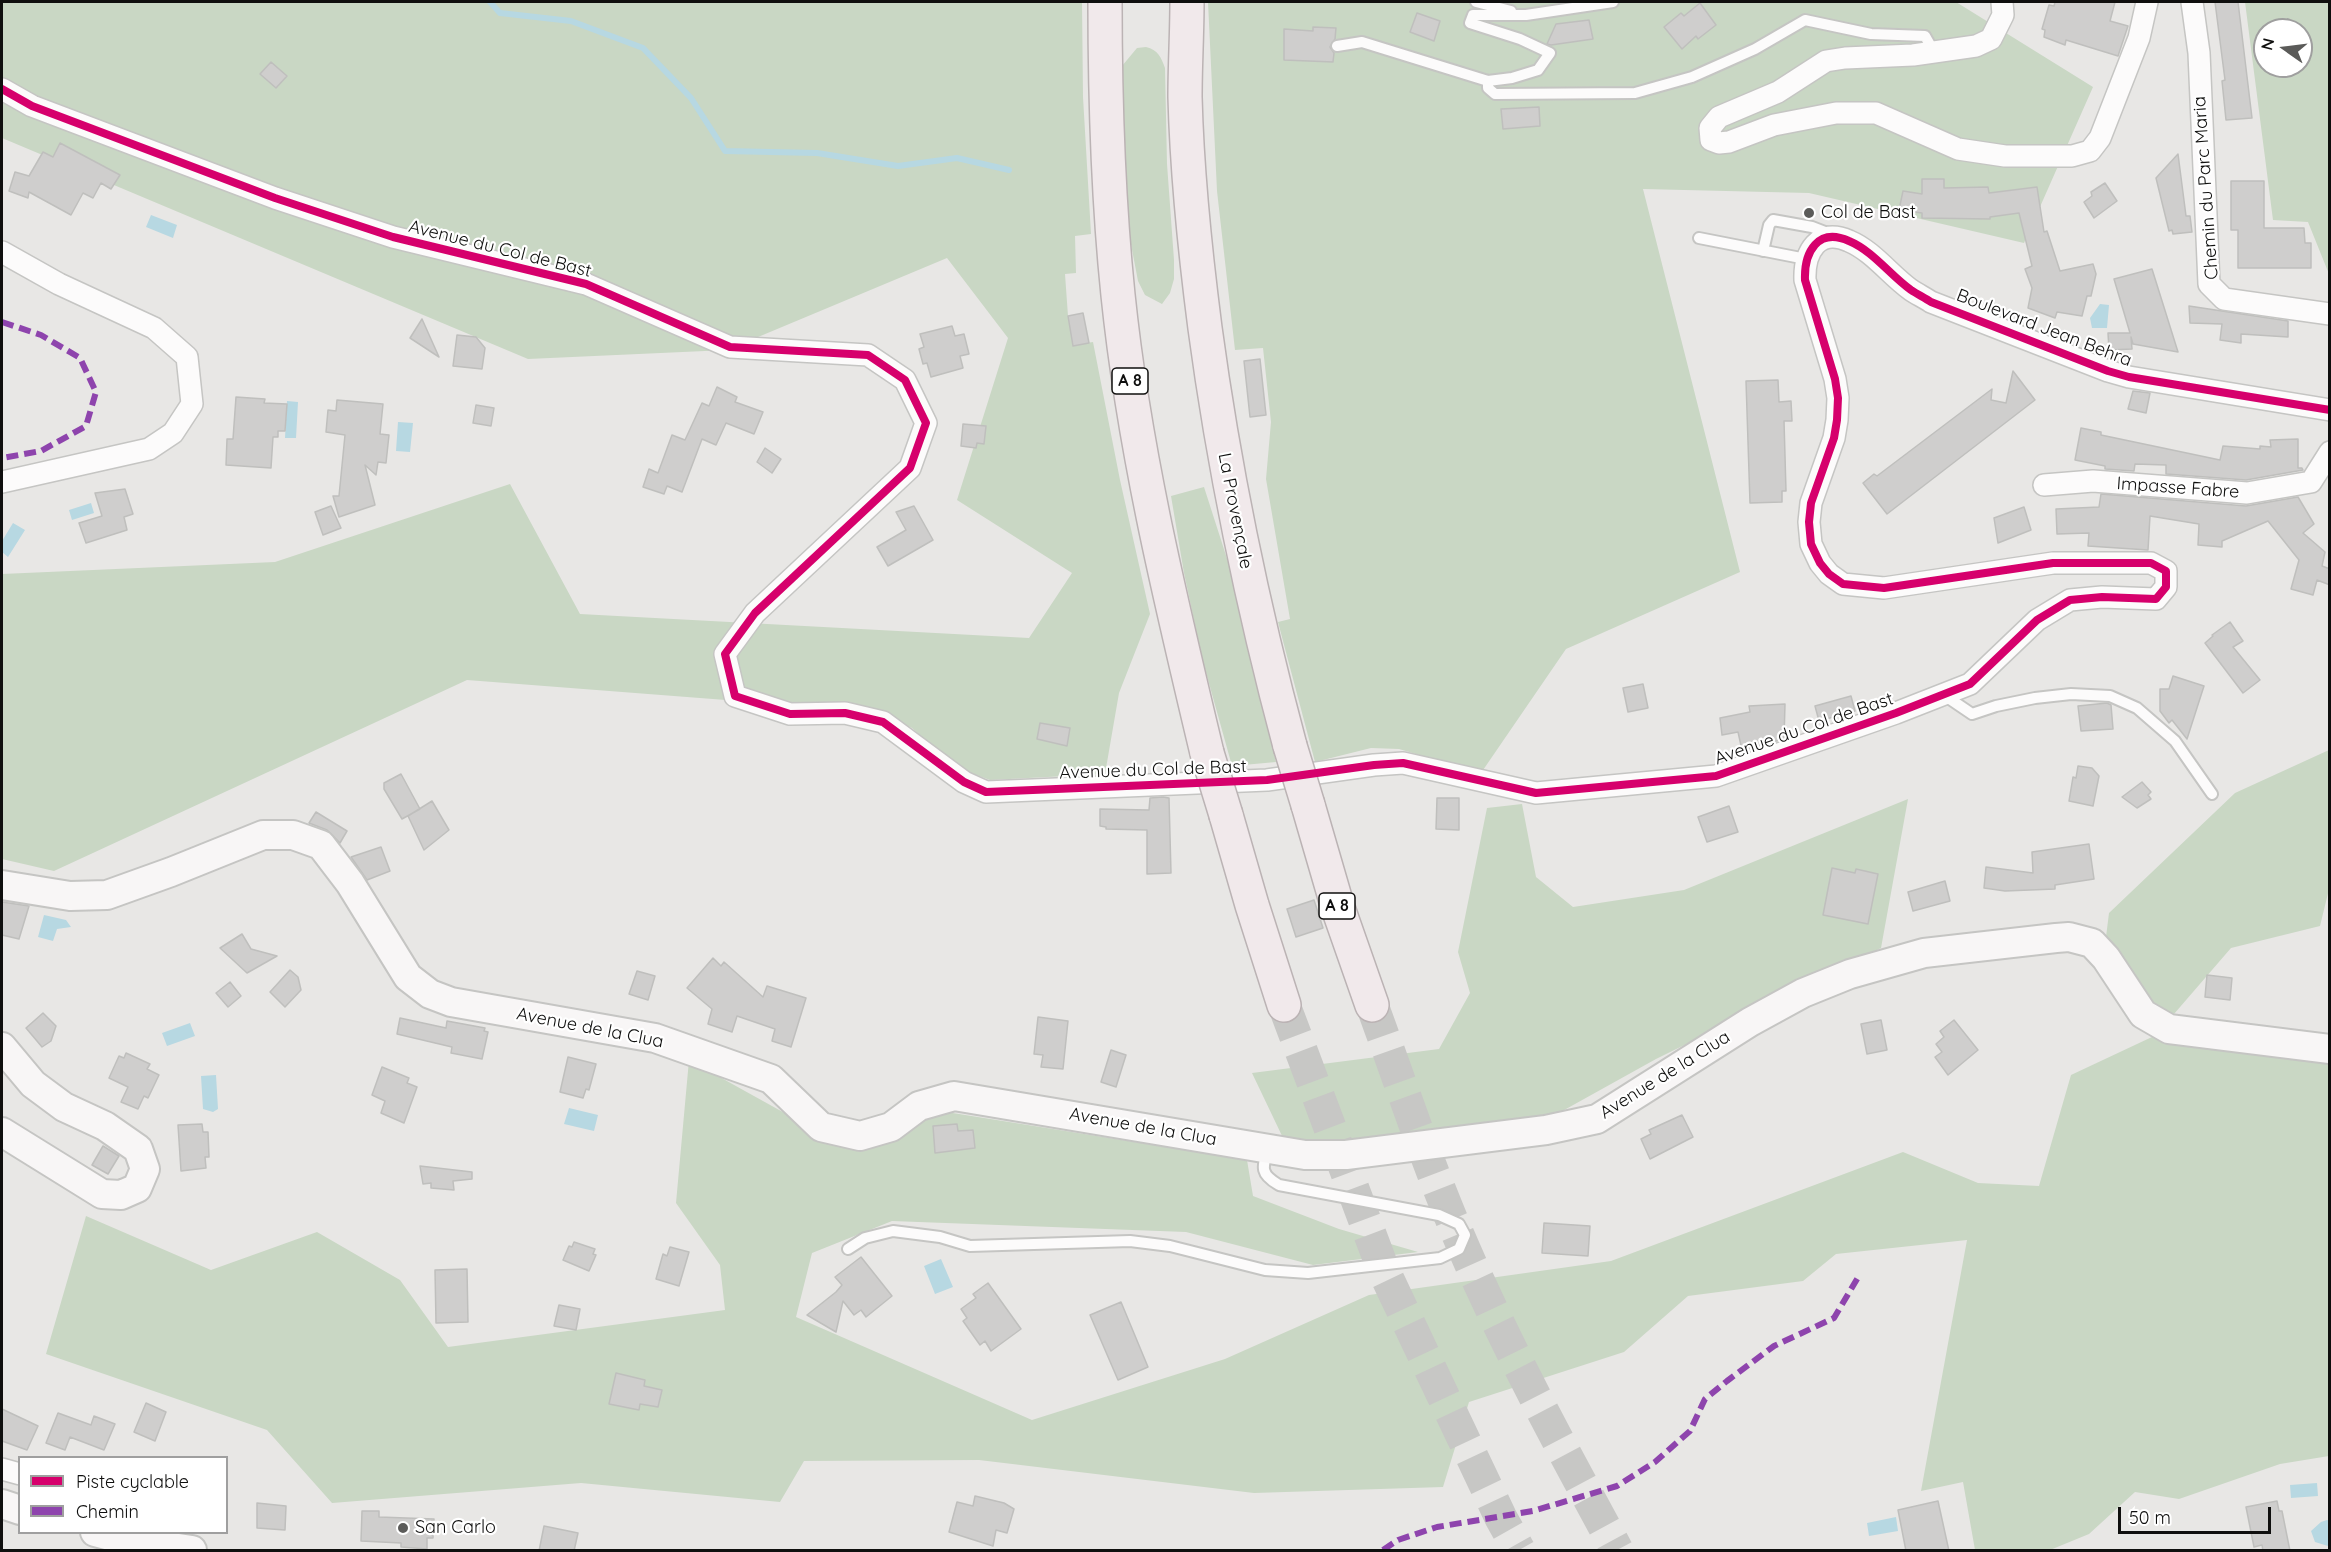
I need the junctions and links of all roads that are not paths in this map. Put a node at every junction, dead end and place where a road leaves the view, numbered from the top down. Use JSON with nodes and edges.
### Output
{"nodes":[{"id":1,"x":1105,"y":2,"type":"edge"},
{"id":2,"x":1187,"y":2,"type":"edge"},
{"id":3,"x":1476,"y":2,"type":"edge"},
{"id":4,"x":1613,"y":2,"type":"edge"},
{"id":5,"x":2002,"y":2,"type":"edge"},
{"id":6,"x":2147,"y":2,"type":"edge"},
{"id":7,"x":2192,"y":2,"type":"edge"},
{"id":8,"x":1526,"y":15,"type":"junction"},
{"id":9,"x":1337,"y":46,"type":"dead end"},
{"id":10,"x":1934,"y":52,"type":"junction"},
{"id":11,"x":1488,"y":81,"type":"junction"},
{"id":12,"x":2,"y":89,"type":"edge"},
{"id":13,"x":1839,"y":237,"type":"junction"},
{"id":14,"x":1699,"y":238,"type":"dead end"},
{"id":15,"x":1763,"y":251,"type":"junction"},
{"id":16,"x":2,"y":252,"type":"edge"},
{"id":17,"x":1806,"y":259,"type":"junction"},
{"id":18,"x":2330,"y":314,"type":"edge"},
{"id":19,"x":2330,"y":410,"type":"edge"},
{"id":20,"x":2330,"y":452,"type":"edge"},
{"id":21,"x":2,"y":482,"type":"edge"},
{"id":22,"x":2044,"y":485,"type":"dead end"},
{"id":23,"x":1943,"y":694,"type":"junction"},
{"id":24,"x":2212,"y":794,"type":"dead end"},
{"id":25,"x":2,"y":885,"type":"edge"},
{"id":26,"x":1284,"y":1005,"type":"tunnel mouth"},
{"id":27,"x":1372,"y":1005,"type":"tunnel mouth"},
{"id":28,"x":2,"y":1047,"type":"edge"},
{"id":29,"x":2330,"y":1049,"type":"edge"},
{"id":30,"x":2,"y":1132,"type":"edge"},
{"id":31,"x":1268,"y":1148,"type":"junction"},
{"id":32,"x":848,"y":1249,"type":"dead end"},
{"id":33,"x":2,"y":1469,"type":"edge"},
{"id":34,"x":18,"y":1473,"type":"edge"},
{"id":35,"x":99,"y":1534,"type":"edge"},
{"id":36,"x":190,"y":1550,"type":"edge"}],
"edges":[{"from":1,"to":26,"type":"highway","number":"A 8","bridge":true},
{"from":2,"to":27,"type":"highway","name":"La Provençale","number":"A 8","bridge":true},
{"from":3,"to":8,"type":"lane"},
{"from":4,"to":8,"type":"lane"},
{"from":5,"to":10,"type":"street"},
{"from":6,"to":10,"type":"street"},
{"from":7,"to":18,"type":"street","name":"Chemin du Parc Maria"},
{"from":8,"to":11,"type":"lane"},
{"from":9,"to":11,"type":"lane"},
{"from":10,"to":11,"type":"lane"},
{"from":12,"to":23,"type":"street","name":"Avenue du Col de Bast"},
{"from":13,"to":15,"type":"lane"},
{"from":13,"to":17,"type":"street"},
{"from":13,"to":19,"type":"street","name":"Boulevard Jean Behra"},
{"from":14,"to":15,"type":"lane"},
{"from":15,"to":17,"type":"lane"},
{"from":16,"to":21,"type":"street"},
{"from":17,"to":23,"type":"street","name":"Avenue du Col de Bast"},
{"from":20,"to":22,"type":"street","name":"Impasse Fabre"},
{"from":23,"to":24,"type":"lane"},
{"from":25,"to":31,"type":"street","name":"Avenue de la Clua"},
{"from":28,"to":30,"type":"street"},
{"from":29,"to":31,"type":"street","name":"Avenue de la Clua"},
{"from":31,"to":32,"type":"lane"},
{"from":33,"to":34,"type":"street"},
{"from":35,"to":36,"type":"street"}]}
